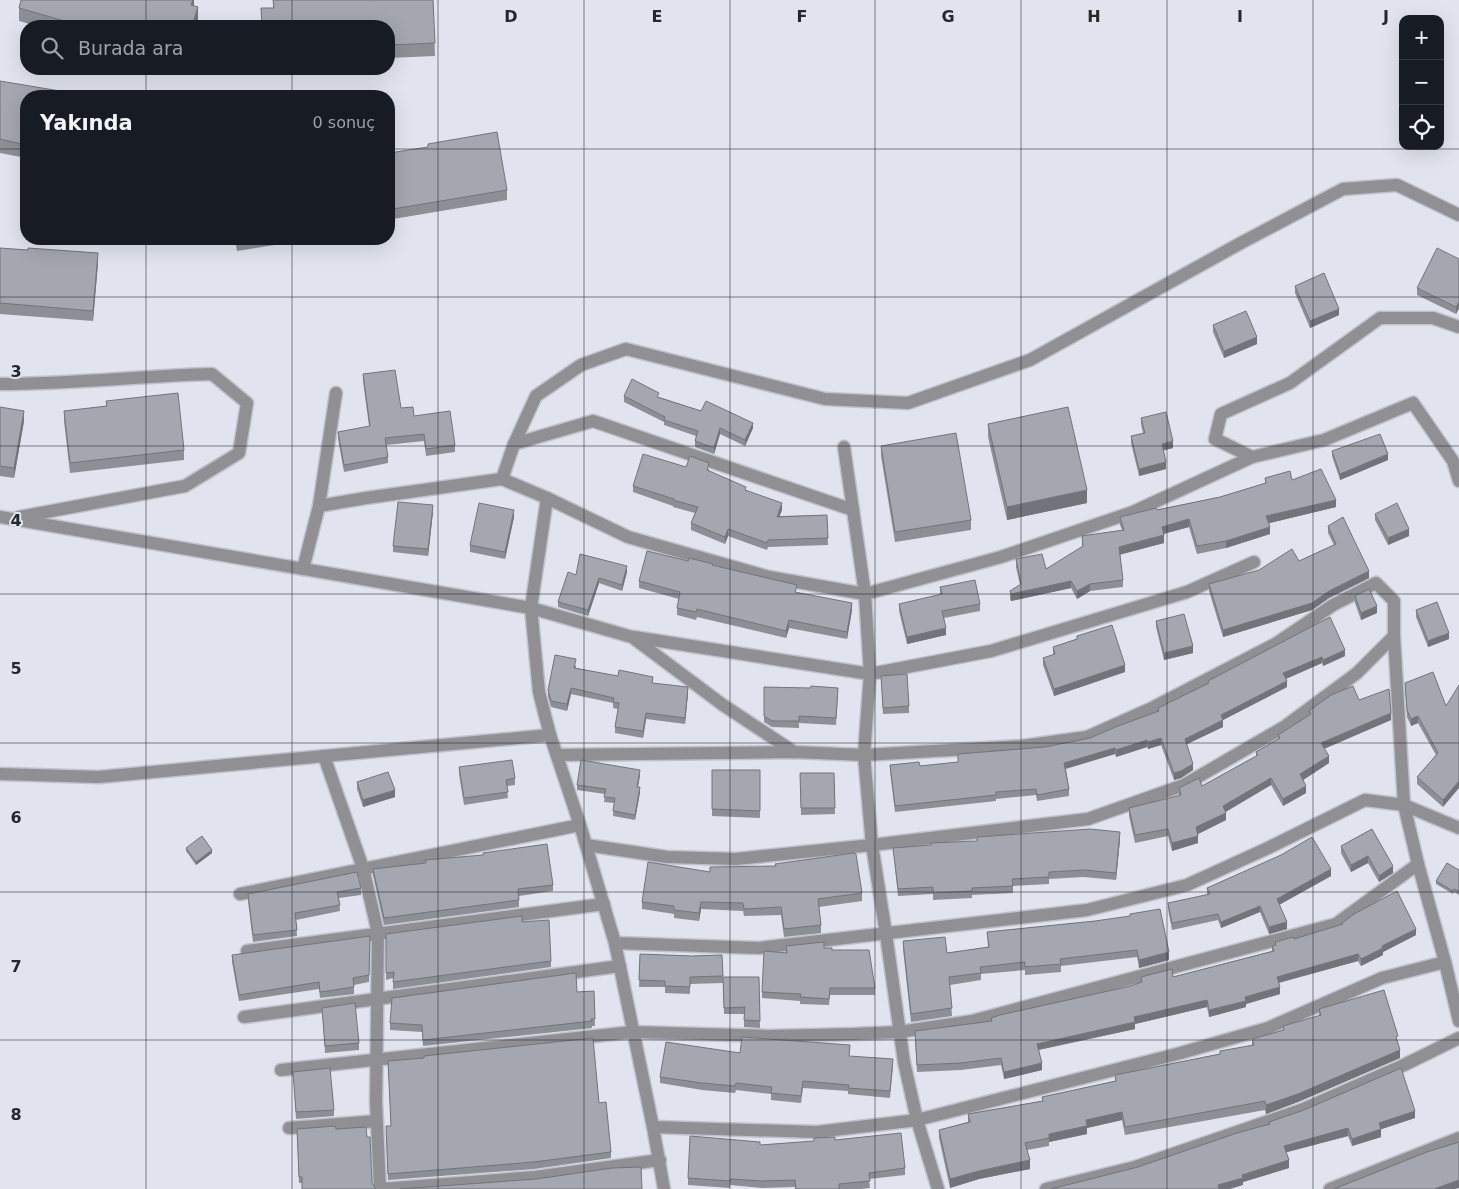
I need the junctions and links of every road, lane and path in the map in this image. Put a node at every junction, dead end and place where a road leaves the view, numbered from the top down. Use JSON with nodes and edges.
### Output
{"nodes":[{"id":1,"x":1459,"y":215,"type":"edge"},
{"id":2,"x":1459,"y":327,"type":"edge"},
{"id":3,"x":0,"y":384,"type":"edge"},
{"id":4,"x":336,"y":392,"type":"dead end"},
{"id":5,"x":514,"y":444,"type":"junction"},
{"id":6,"x":844,"y":447,"type":"dead end"},
{"id":7,"x":1252,"y":457,"type":"junction"},
{"id":8,"x":1456,"y":462,"type":"edge"},
{"id":9,"x":502,"y":479,"type":"junction"},
{"id":10,"x":1459,"y":480,"type":"edge"},
{"id":11,"x":547,"y":498,"type":"junction"},
{"id":12,"x":319,"y":506,"type":"junction"},
{"id":13,"x":853,"y":510,"type":"junction"},
{"id":14,"x":5,"y":518,"type":"edge"},
{"id":15,"x":1254,"y":562,"type":"dead end"},
{"id":16,"x":303,"y":569,"type":"junction"},
{"id":17,"x":865,"y":594,"type":"junction"},
{"id":18,"x":531,"y":608,"type":"junction"},
{"id":19,"x":1394,"y":636,"type":"junction"},
{"id":20,"x":632,"y":637,"type":"junction"},
{"id":21,"x":870,"y":674,"type":"junction"},
{"id":22,"x":550,"y":735,"type":"junction"},
{"id":23,"x":794,"y":752,"type":"junction"},
{"id":24,"x":864,"y":754,"type":"junction"},
{"id":25,"x":557,"y":755,"type":"junction"},
{"id":26,"x":324,"y":756,"type":"junction"},
{"id":27,"x":0,"y":774,"type":"edge"},
{"id":28,"x":1404,"y":805,"type":"junction"},
{"id":29,"x":580,"y":825,"type":"junction"},
{"id":30,"x":1459,"y":828,"type":"edge"},
{"id":31,"x":872,"y":845,"type":"junction"},
{"id":32,"x":586,"y":846,"type":"junction"},
{"id":33,"x":1418,"y":864,"type":"junction"},
{"id":34,"x":363,"y":868,"type":"junction"},
{"id":35,"x":240,"y":894,"type":"dead end"},
{"id":36,"x":604,"y":904,"type":"junction"},
{"id":37,"x":378,"y":934,"type":"junction"},
{"id":38,"x":886,"y":934,"type":"junction"},
{"id":39,"x":615,"y":943,"type":"junction"},
{"id":40,"x":247,"y":950,"type":"dead end"},
{"id":41,"x":1445,"y":962,"type":"junction"},
{"id":42,"x":620,"y":966,"type":"junction"},
{"id":43,"x":377,"y":998,"type":"junction"},
{"id":44,"x":244,"y":1017,"type":"dead end"},
{"id":45,"x":1459,"y":1021,"type":"edge"},
{"id":46,"x":632,"y":1032,"type":"junction"},
{"id":47,"x":898,"y":1032,"type":"junction"},
{"id":48,"x":1459,"y":1038,"type":"edge"},
{"id":49,"x":376,"y":1060,"type":"junction"},
{"id":50,"x":281,"y":1070,"type":"dead end"},
{"id":51,"x":917,"y":1120,"type":"junction"},
{"id":52,"x":377,"y":1121,"type":"junction"},
{"id":53,"x":653,"y":1127,"type":"junction"},
{"id":54,"x":289,"y":1128,"type":"dead end"},
{"id":55,"x":1459,"y":1138,"type":"edge"},
{"id":56,"x":660,"y":1160,"type":"junction"},
{"id":57,"x":381,"y":1189,"type":"edge"},
{"id":58,"x":664,"y":1189,"type":"edge"},
{"id":59,"x":938,"y":1189,"type":"edge"},
{"id":60,"x":1046,"y":1189,"type":"edge"},
{"id":61,"x":1330,"y":1189,"type":"edge"}],
"edges":[{"from":1,"to":5,"type":"street"},
{"from":2,"to":7,"type":"street"},
{"from":3,"to":14,"type":"street"},
{"from":4,"to":12,"type":"street"},
{"from":5,"to":9,"type":"street"},
{"from":5,"to":13,"type":"street"},
{"from":6,"to":13,"type":"street"},
{"from":7,"to":8,"type":"street"},
{"from":7,"to":17,"type":"street"},
{"from":8,"to":10,"type":"street"},
{"from":9,"to":11,"type":"street"},
{"from":9,"to":12,"type":"street"},
{"from":11,"to":17,"type":"street"},
{"from":11,"to":18,"type":"street"},
{"from":12,"to":16,"type":"street"},
{"from":13,"to":17,"type":"street"},
{"from":14,"to":16,"type":"street"},
{"from":15,"to":21,"type":"street"},
{"from":16,"to":18,"type":"street"},
{"from":17,"to":21,"type":"street"},
{"from":18,"to":20,"type":"street"},
{"from":18,"to":22,"type":"street"},
{"from":19,"to":24,"type":"street"},
{"from":19,"to":28,"type":"street"},
{"from":19,"to":31,"type":"street"},
{"from":20,"to":21,"type":"street"},
{"from":20,"to":23,"type":"street"},
{"from":21,"to":24,"type":"street"},
{"from":22,"to":25,"type":"street"},
{"from":22,"to":26,"type":"street"},
{"from":23,"to":24,"type":"street"},
{"from":23,"to":25,"type":"street"},
{"from":24,"to":31,"type":"street"},
{"from":25,"to":29,"type":"street"},
{"from":26,"to":27,"type":"street"},
{"from":26,"to":34,"type":"street"},
{"from":28,"to":30,"type":"street"},
{"from":28,"to":33,"type":"street"},
{"from":28,"to":38,"type":"street"},
{"from":29,"to":32,"type":"street"},
{"from":29,"to":34,"type":"street"},
{"from":31,"to":32,"type":"street"},
{"from":31,"to":38,"type":"street"},
{"from":32,"to":36,"type":"street"},
{"from":33,"to":41,"type":"street"},
{"from":33,"to":47,"type":"street"},
{"from":34,"to":35,"type":"street"},
{"from":34,"to":37,"type":"street"},
{"from":36,"to":37,"type":"street"},
{"from":36,"to":39,"type":"street"},
{"from":37,"to":40,"type":"street"},
{"from":37,"to":43,"type":"street"},
{"from":38,"to":39,"type":"street"},
{"from":38,"to":47,"type":"street"},
{"from":39,"to":42,"type":"street"},
{"from":41,"to":45,"type":"street"},
{"from":41,"to":51,"type":"street"},
{"from":42,"to":43,"type":"street"},
{"from":42,"to":46,"type":"street"},
{"from":43,"to":44,"type":"street"},
{"from":43,"to":49,"type":"street"},
{"from":46,"to":47,"type":"street"},
{"from":46,"to":49,"type":"street"},
{"from":46,"to":53,"type":"street"},
{"from":47,"to":51,"type":"street"},
{"from":48,"to":60,"type":"street"},
{"from":49,"to":50,"type":"street"},
{"from":49,"to":52,"type":"street"},
{"from":51,"to":53,"type":"street"},
{"from":51,"to":59,"type":"street"},
{"from":52,"to":54,"type":"street"},
{"from":52,"to":57,"type":"street"},
{"from":53,"to":56,"type":"street"},
{"from":55,"to":61,"type":"street"},
{"from":56,"to":57,"type":"street"},
{"from":56,"to":58,"type":"street"}]}
